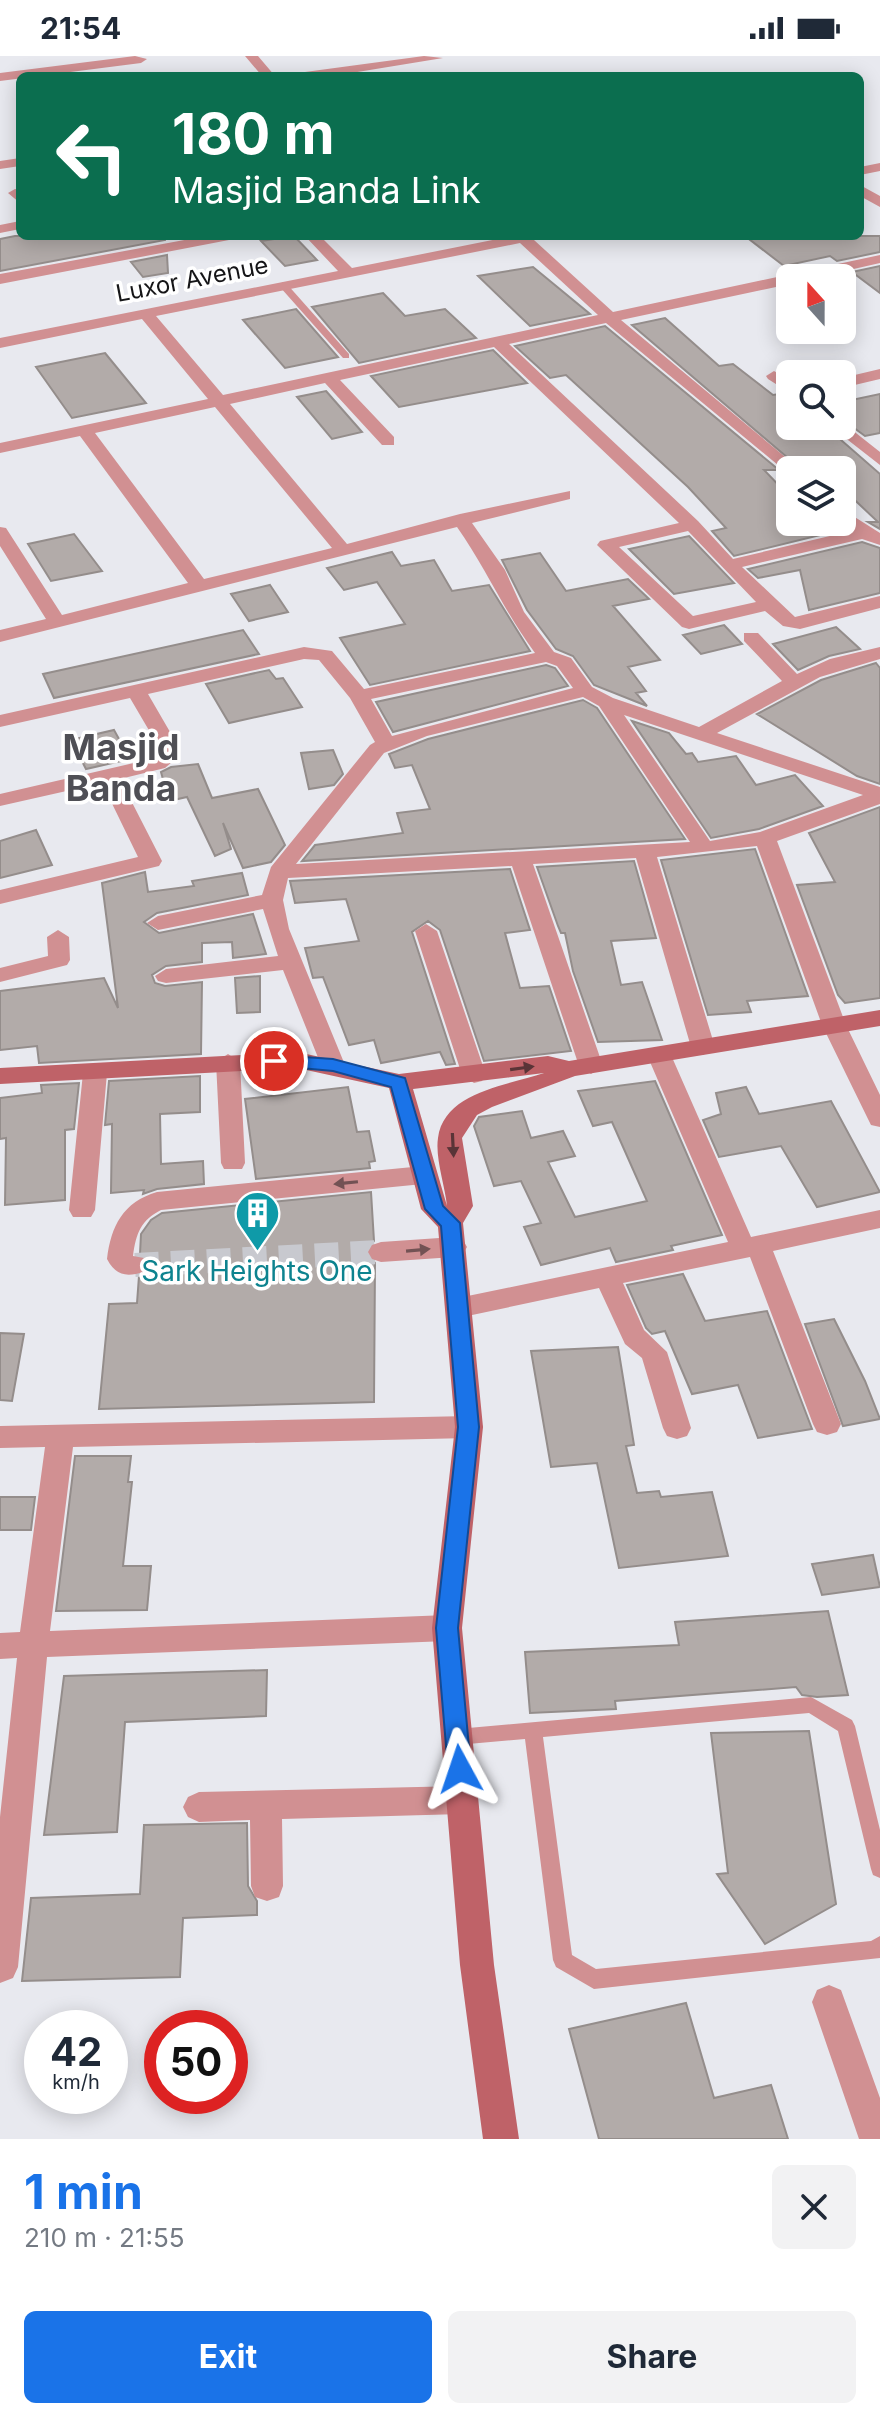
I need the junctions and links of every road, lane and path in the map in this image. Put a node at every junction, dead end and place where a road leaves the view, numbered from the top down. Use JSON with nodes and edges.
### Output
{"nodes":[{"id":1,"x":251,"y":56,"type":"edge"},
{"id":2,"x":435,"y":56,"type":"edge"},
{"id":3,"x":139,"y":58,"type":"edge"},
{"id":4,"x":152,"y":71,"type":"dead end"},
{"id":5,"x":37,"y":72,"type":"edge"},
{"id":6,"x":265,"y":72,"type":"edge"},
{"id":7,"x":334,"y":72,"type":"edge"},
{"id":8,"x":185,"y":240,"type":"edge"},
{"id":9,"x":316,"y":240,"type":"edge"},
{"id":10,"x":512,"y":240,"type":"edge"},
{"id":11,"x":530,"y":240,"type":"edge"},
{"id":12,"x":880,"y":259,"type":"edge"},
{"id":13,"x":856,"y":264,"type":"edge"},
{"id":14,"x":348,"y":272,"type":"junction"},
{"id":15,"x":0,"y":279,"type":"edge"},
{"id":16,"x":776,"y":282,"type":"edge"},
{"id":17,"x":283,"y":285,"type":"junction"},
{"id":18,"x":145,"y":313,"type":"junction"},
{"id":19,"x":611,"y":319,"type":"junction"},
{"id":20,"x":497,"y":341,"type":"junction"},
{"id":21,"x":0,"y":343,"type":"edge"},
{"id":22,"x":346,"y":356,"type":"dead end"},
{"id":23,"x":880,"y":374,"type":"edge"},
{"id":24,"x":328,"y":377,"type":"junction"},
{"id":25,"x":856,"y":380,"type":"edge"},
{"id":26,"x":880,"y":385,"type":"edge"},
{"id":27,"x":856,"y":391,"type":"edge"},
{"id":28,"x":220,"y":400,"type":"junction"},
{"id":29,"x":84,"y":430,"type":"junction"},
{"id":30,"x":855,"y":440,"type":"edge"},
{"id":31,"x":388,"y":441,"type":"dead end"},
{"id":32,"x":0,"y":448,"type":"edge"},
{"id":33,"x":776,"y":458,"type":"edge"},
{"id":34,"x":880,"y":460,"type":"edge"},
{"id":35,"x":564,"y":495,"type":"dead end"},
{"id":36,"x":460,"y":519,"type":"junction"},
{"id":37,"x":692,"y":525,"type":"junction"},
{"id":38,"x":0,"y":532,"type":"edge"},
{"id":39,"x":872,"y":536,"type":"edge"},
{"id":40,"x":344,"y":551,"type":"junction"},
{"id":41,"x":729,"y":565,"type":"junction"},
{"id":42,"x":199,"y":585,"type":"junction"},
{"id":43,"x":880,"y":602,"type":"edge"},
{"id":44,"x":769,"y":605,"type":"junction"},
{"id":45,"x":57,"y":621,"type":"junction"},
{"id":46,"x":0,"y":636,"type":"edge"},
{"id":47,"x":751,"y":637,"type":"dead end"},
{"id":48,"x":880,"y":653,"type":"edge"},
{"id":49,"x":547,"y":656,"type":"junction"},
{"id":50,"x":795,"y":683,"type":"junction"},
{"id":51,"x":135,"y":689,"type":"junction"},
{"id":52,"x":585,"y":691,"type":"junction"},
{"id":53,"x":359,"y":696,"type":"junction"},
{"id":54,"x":606,"y":702,"type":"junction"},
{"id":55,"x":0,"y":721,"type":"edge"},
{"id":56,"x":702,"y":733,"type":"junction"},
{"id":57,"x":387,"y":745,"type":"junction"},
{"id":58,"x":108,"y":775,"type":"junction"},
{"id":59,"x":880,"y":795,"type":"edge"},
{"id":60,"x":0,"y":800,"type":"edge"},
{"id":61,"x":765,"y":838,"type":"junction"},
{"id":62,"x":704,"y":848,"type":"junction"},
{"id":63,"x":645,"y":853,"type":"junction"},
{"id":64,"x":519,"y":856,"type":"junction"},
{"id":65,"x":279,"y":872,"type":"junction"},
{"id":66,"x":0,"y":897,"type":"edge"},
{"id":67,"x":272,"y":900,"type":"junction"},
{"id":68,"x":158,"y":923,"type":"dead end"},
{"id":69,"x":426,"y":931,"type":"dead end"},
{"id":70,"x":58,"y":937,"type":"dead end"},
{"id":71,"x":291,"y":962,"type":"junction"},
{"id":72,"x":0,"y":975,"type":"edge"},
{"id":73,"x":166,"y":976,"type":"dead end"},
{"id":74,"x":880,"y":1018,"type":"edge"},
{"id":75,"x":834,"y":1025,"type":"junction"},
{"id":76,"x":703,"y":1047,"type":"junction"},
{"id":77,"x":659,"y":1055,"type":"junction"},
{"id":78,"x":228,"y":1062,"type":"junction"},
{"id":79,"x":333,"y":1065,"type":"junction"},
{"id":80,"x":580,"y":1067,"type":"junction"},
{"id":81,"x":95,"y":1073,"type":"junction"},
{"id":82,"x":474,"y":1075,"type":"junction"},
{"id":83,"x":0,"y":1076,"type":"edge"},
{"id":84,"x":399,"y":1082,"type":"junction"},
{"id":85,"x":880,"y":1119,"type":"edge"},
{"id":86,"x":233,"y":1163,"type":"dead end"},
{"id":87,"x":427,"y":1186,"type":"junction"},
{"id":88,"x":459,"y":1194,"type":"junction"},
{"id":89,"x":82,"y":1210,"type":"dead end"},
{"id":90,"x":880,"y":1219,"type":"edge"},
{"id":91,"x":452,"y":1235,"type":"junction"},
{"id":92,"x":752,"y":1248,"type":"junction"},
{"id":93,"x":381,"y":1252,"type":"tunnel mouth"},
{"id":94,"x":135,"y":1265,"type":"dead end"},
{"id":95,"x":607,"y":1277,"type":"junction"},
{"id":96,"x":458,"y":1308,"type":"junction"},
{"id":97,"x":827,"y":1424,"type":"dead end"},
{"id":98,"x":469,"y":1427,"type":"junction"},
{"id":99,"x":677,"y":1428,"type":"dead end"},
{"id":100,"x":61,"y":1433,"type":"junction"},
{"id":101,"x":0,"y":1437,"type":"edge"},
{"id":102,"x":447,"y":1628,"type":"junction"},
{"id":103,"x":33,"y":1645,"type":"junction"},
{"id":104,"x":0,"y":1646,"type":"edge"},
{"id":105,"x":533,"y":1730,"type":"junction"},
{"id":106,"x":457,"y":1737,"type":"junction"},
{"id":107,"x":462,"y":1800,"type":"junction"},
{"id":108,"x":266,"y":1806,"type":"junction"},
{"id":109,"x":199,"y":1807,"type":"dead end"},
{"id":110,"x":6,"y":1862,"type":"edge"},
{"id":111,"x":880,"y":1869,"type":"edge"},
{"id":112,"x":267,"y":1886,"type":"dead end"},
{"id":113,"x":880,"y":1945,"type":"edge"},
{"id":114,"x":1,"y":1967,"type":"edge"},
{"id":115,"x":829,"y":2002,"type":"dead end"},
{"id":116,"x":501,"y":2139,"type":"edge"},
{"id":117,"x":877,"y":2139,"type":"edge"}],
"edges":[{"from":1,"to":6,"type":"street"},
{"from":2,"to":7,"type":"street"},
{"from":3,"to":4,"type":"street"},
{"from":3,"to":5,"type":"street"},
{"from":8,"to":15,"type":"street"},
{"from":9,"to":14,"type":"street"},
{"from":10,"to":14,"type":"street","name":"Luxor Avenue"},
{"from":11,"to":19,"type":"street"},
{"from":12,"to":13,"type":"street"},
{"from":14,"to":17,"type":"street","name":"Luxor Avenue"},
{"from":16,"to":19,"type":"street"},
{"from":17,"to":18,"type":"street","name":"Luxor Avenue"},
{"from":17,"to":22,"type":"lane"},
{"from":18,"to":21,"type":"street","name":"Luxor Avenue"},
{"from":18,"to":28,"type":"street"},
{"from":19,"to":20,"type":"street"},
{"from":19,"to":33,"type":"street"},
{"from":20,"to":24,"type":"street"},
{"from":20,"to":37,"type":"street"},
{"from":23,"to":25,"type":"street"},
{"from":24,"to":28,"type":"street"},
{"from":24,"to":31,"type":"street"},
{"from":26,"to":27,"type":"street"},
{"from":28,"to":29,"type":"street"},
{"from":28,"to":40,"type":"street"},
{"from":29,"to":32,"type":"street"},
{"from":29,"to":42,"type":"street"},
{"from":30,"to":34,"type":"street"},
{"from":35,"to":36,"type":"street"},
{"from":36,"to":40,"type":"street"},
{"from":36,"to":49,"type":"street"},
{"from":37,"to":41,"type":"street"},
{"from":37,"to":44,"type":"street"},
{"from":38,"to":45,"type":"street"},
{"from":39,"to":41,"type":"street"},
{"from":40,"to":42,"type":"street"},
{"from":41,"to":44,"type":"street"},
{"from":42,"to":45,"type":"street"},
{"from":43,"to":44,"type":"street"},
{"from":45,"to":46,"type":"street"},
{"from":47,"to":50,"type":"street"},
{"from":48,"to":50,"type":"street"},
{"from":49,"to":52,"type":"street"},
{"from":49,"to":53,"type":"street"},
{"from":50,"to":56,"type":"street"},
{"from":51,"to":53,"type":"street"},
{"from":51,"to":55,"type":"street"},
{"from":51,"to":58,"type":"street"},
{"from":52,"to":54,"type":"street"},
{"from":52,"to":57,"type":"street"},
{"from":53,"to":57,"type":"street"},
{"from":54,"to":56,"type":"street"},
{"from":54,"to":62,"type":"street"},
{"from":56,"to":59,"type":"street"},
{"from":57,"to":65,"type":"street"},
{"from":58,"to":60,"type":"street"},
{"from":58,"to":66,"type":"street"},
{"from":59,"to":61,"type":"street"},
{"from":61,"to":62,"type":"street"},
{"from":61,"to":75,"type":"street"},
{"from":62,"to":63,"type":"street"},
{"from":63,"to":64,"type":"street"},
{"from":63,"to":76,"type":"street"},
{"from":64,"to":65,"type":"street"},
{"from":64,"to":80,"type":"street"},
{"from":65,"to":67,"type":"street"},
{"from":67,"to":68,"type":"street"},
{"from":67,"to":71,"type":"street"},
{"from":69,"to":82,"type":"street"},
{"from":70,"to":72,"type":"street"},
{"from":71,"to":73,"type":"street"},
{"from":71,"to":79,"type":"street"},
{"from":74,"to":75,"type":"main road"},
{"from":75,"to":76,"type":"main road"},
{"from":75,"to":85,"type":"street"},
{"from":76,"to":77,"type":"main road"},
{"from":77,"to":80,"type":"main road"},
{"from":77,"to":92,"type":"street"},
{"from":78,"to":79,"type":"main road"},
{"from":78,"to":81,"type":"main road"},
{"from":78,"to":86,"type":"street"},
{"from":79,"to":84,"type":"main road"},
{"from":82,"to":80,"type":"main road","one_way":true},
{"from":80,"to":88,"type":"main road","one_way":true},
{"from":81,"to":83,"type":"main road"},
{"from":81,"to":89,"type":"street"},
{"from":82,"to":84,"type":"main road"},
{"from":84,"to":87,"type":"main road"},
{"from":87,"to":88,"type":"main road"},
{"from":87,"to":91,"type":"main road"},
{"from":87,"to":94,"type":"street","one_way":true},
{"from":88,"to":91,"type":"main road"},
{"from":90,"to":92,"type":"street"},
{"from":93,"to":91,"type":"street","one_way":true},
{"from":91,"to":96,"type":"main road"},
{"from":92,"to":95,"type":"street"},
{"from":92,"to":97,"type":"street"},
{"from":95,"to":96,"type":"street"},
{"from":95,"to":99,"type":"street"},
{"from":96,"to":98,"type":"main road"},
{"from":98,"to":100,"type":"street"},
{"from":98,"to":102,"type":"main road"},
{"from":100,"to":101,"type":"street"},
{"from":100,"to":103,"type":"street"},
{"from":102,"to":103,"type":"street"},
{"from":102,"to":106,"type":"main road"},
{"from":103,"to":104,"type":"street"},
{"from":103,"to":110,"type":"street"},
{"from":105,"to":106,"type":"lane"},
{"from":105,"to":111,"type":"lane"},
{"from":105,"to":113,"type":"lane"},
{"from":106,"to":107,"type":"main road"},
{"from":107,"to":108,"type":"street"},
{"from":107,"to":116,"type":"main road"},
{"from":108,"to":109,"type":"street"},
{"from":108,"to":112,"type":"street"},
{"from":110,"to":114,"type":"street"},
{"from":115,"to":117,"type":"street"}]}
